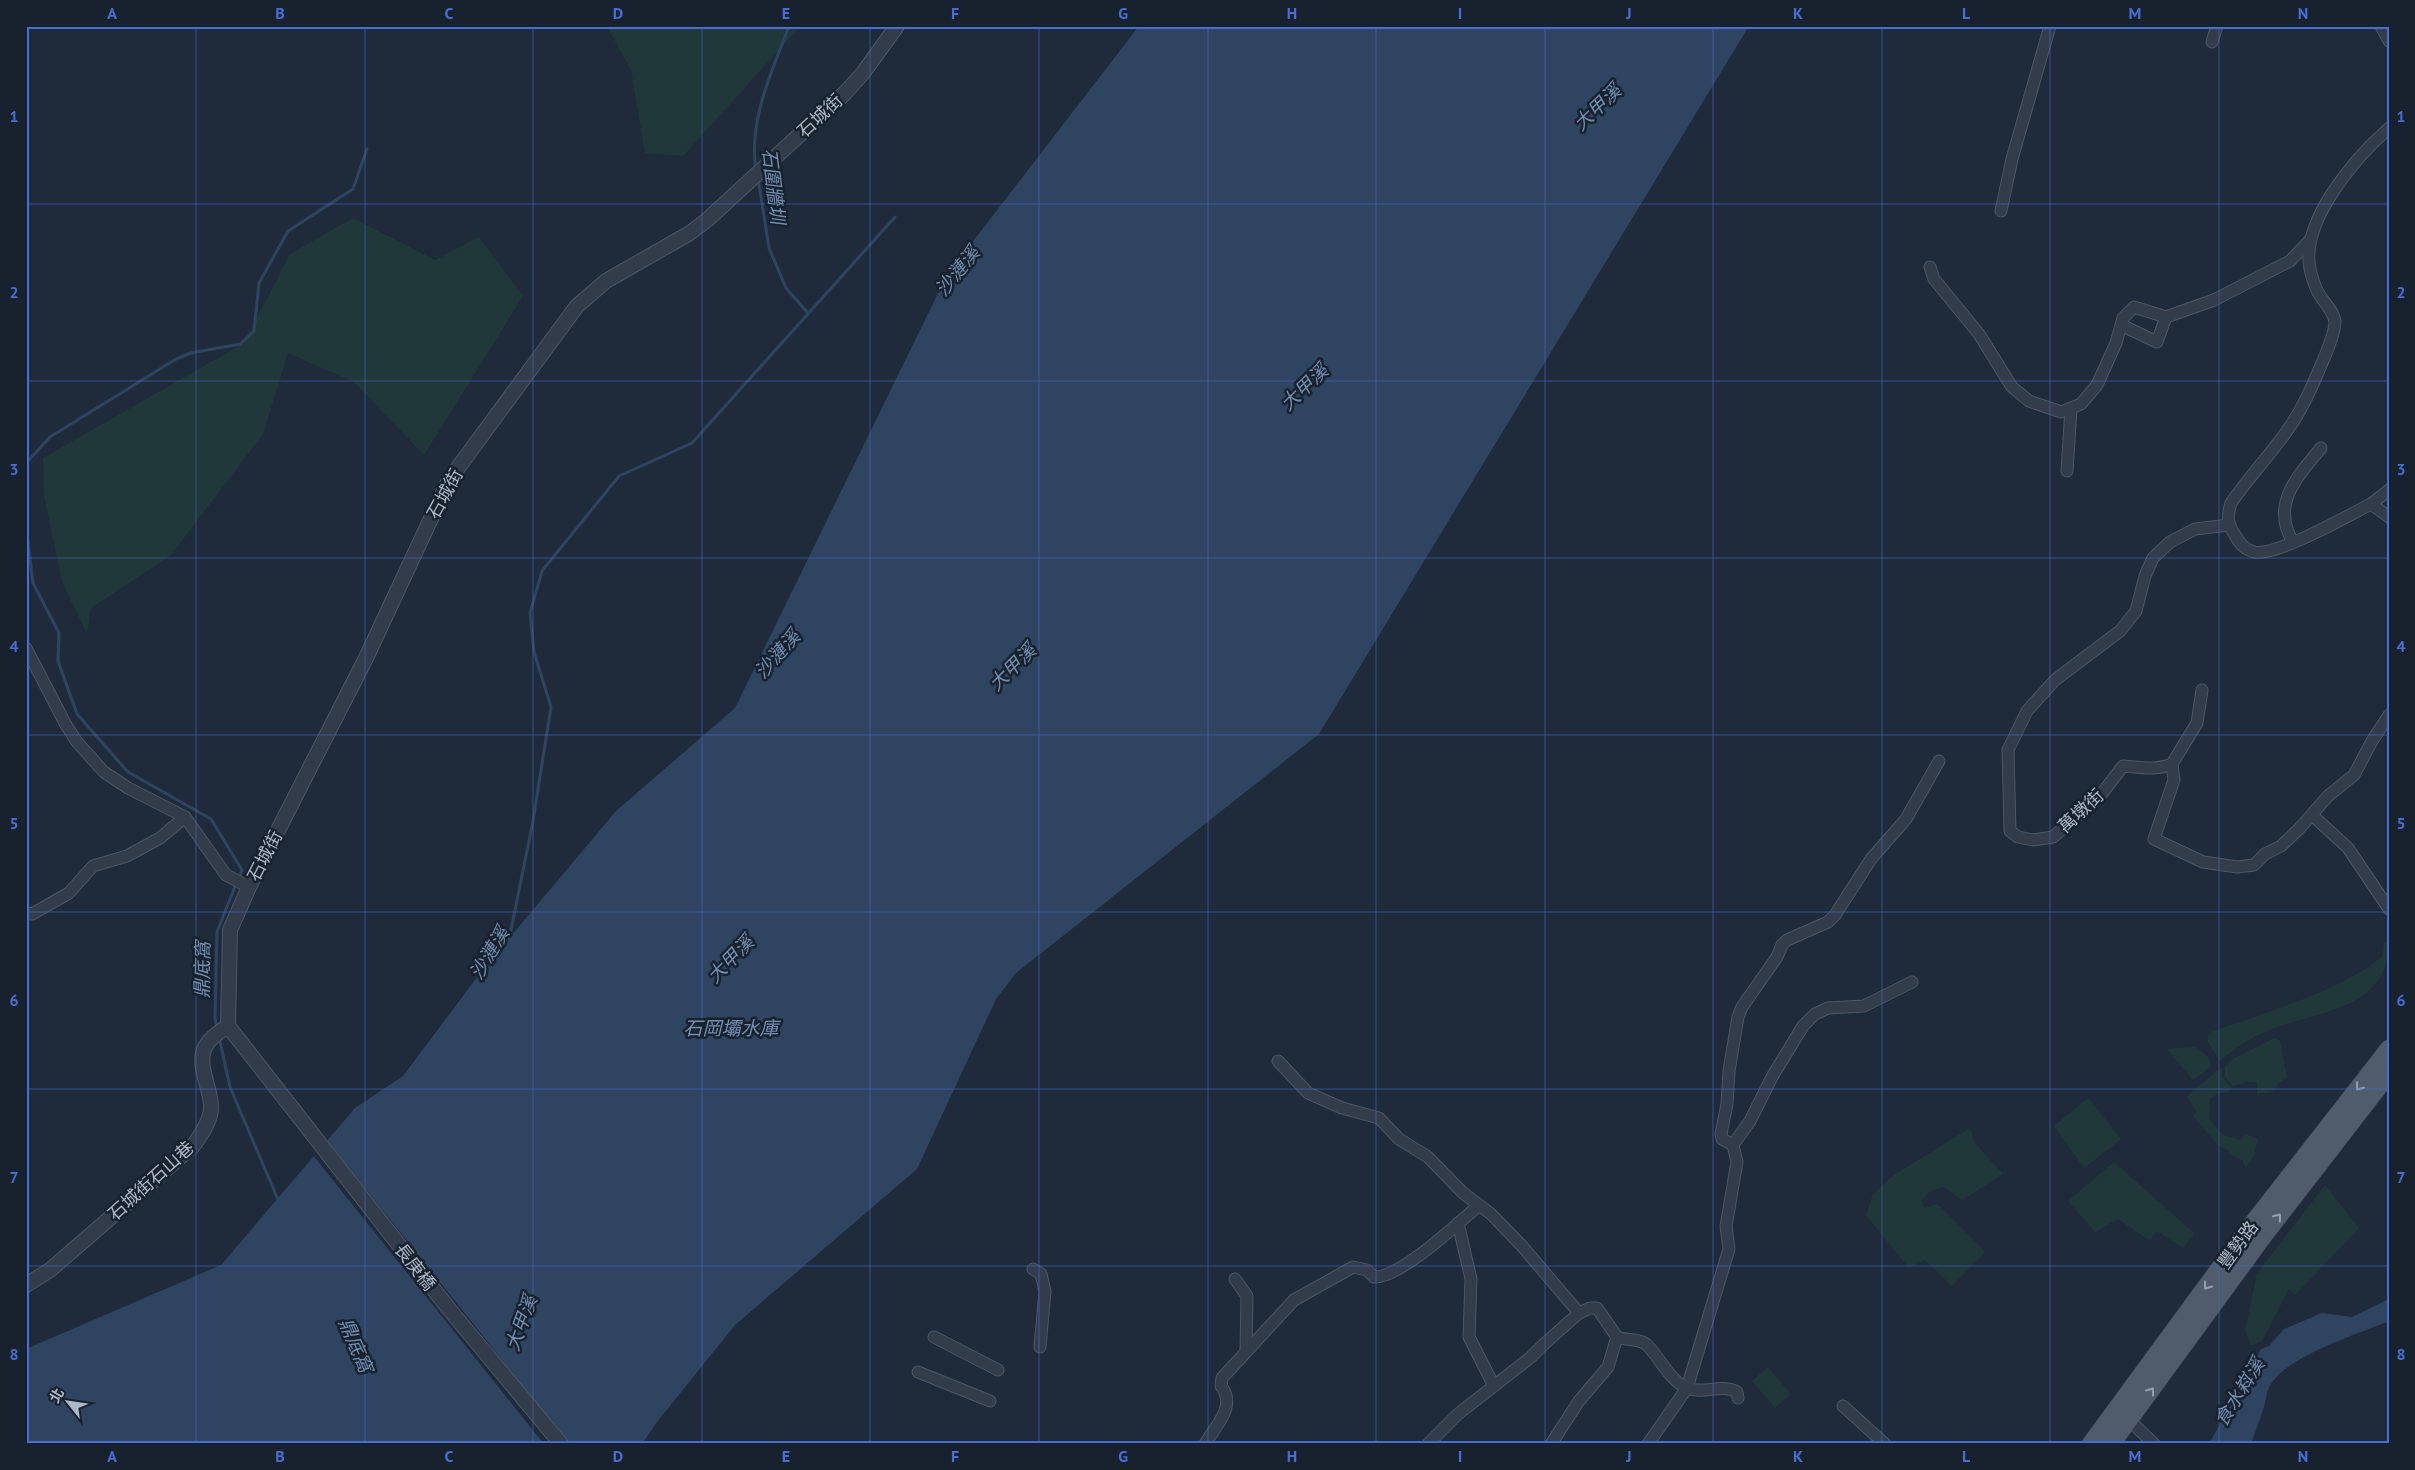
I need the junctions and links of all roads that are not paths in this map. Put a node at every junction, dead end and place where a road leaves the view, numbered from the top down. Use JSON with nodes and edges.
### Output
{"nodes":[{"id":1,"x":897,"y":26,"type":"edge"},
{"id":2,"x":2050,"y":26,"type":"edge"},
{"id":3,"x":2218,"y":26,"type":"edge"},
{"id":4,"x":2381,"y":26,"type":"edge"},
{"id":5,"x":2212,"y":42,"type":"dead end"},
{"id":6,"x":2389,"y":42,"type":"edge"},
{"id":7,"x":2389,"y":128,"type":"edge"},
{"id":8,"x":2001,"y":211,"type":"dead end"},
{"id":9,"x":2311,"y":239,"type":"junction"},
{"id":10,"x":1930,"y":267,"type":"dead end"},
{"id":11,"x":2166,"y":317,"type":"junction"},
{"id":12,"x":2121,"y":325,"type":"junction"},
{"id":13,"x":2071,"y":408,"type":"junction"},
{"id":14,"x":2322,"y":448,"type":"dead end"},
{"id":15,"x":2067,"y":471,"type":"dead end"},
{"id":16,"x":2389,"y":490,"type":"edge"},
{"id":17,"x":2371,"y":504,"type":"junction"},
{"id":18,"x":2389,"y":517,"type":"edge"},
{"id":19,"x":2228,"y":525,"type":"junction"},
{"id":20,"x":2292,"y":542,"type":"junction"},
{"id":21,"x":26,"y":648,"type":"edge"},
{"id":22,"x":2202,"y":690,"type":"dead end"},
{"id":23,"x":2389,"y":716,"type":"edge"},
{"id":24,"x":1939,"y":761,"type":"dead end"},
{"id":25,"x":2172,"y":764,"type":"junction"},
{"id":26,"x":2312,"y":815,"type":"junction"},
{"id":27,"x":185,"y":817,"type":"junction"},
{"id":28,"x":246,"y":886,"type":"junction"},
{"id":29,"x":2389,"y":909,"type":"edge"},
{"id":30,"x":26,"y":914,"type":"edge"},
{"id":31,"x":1912,"y":982,"type":"dead end"},
{"id":32,"x":228,"y":1026,"type":"junction"},
{"id":33,"x":2389,"y":1049,"type":"edge"},
{"id":34,"x":1278,"y":1061,"type":"dead end"},
{"id":35,"x":2389,"y":1073,"type":"edge"},
{"id":36,"x":1733,"y":1146,"type":"junction"},
{"id":37,"x":1478,"y":1206,"type":"junction"},
{"id":38,"x":1458,"y":1223,"type":"junction"},
{"id":39,"x":1033,"y":1269,"type":"dead end"},
{"id":40,"x":1235,"y":1278,"type":"dead end"},
{"id":41,"x":26,"y":1285,"type":"edge"},
{"id":42,"x":1579,"y":1313,"type":"junction"},
{"id":43,"x":934,"y":1337,"type":"dead end"},
{"id":44,"x":1617,"y":1337,"type":"junction"},
{"id":45,"x":1040,"y":1347,"type":"dead end"},
{"id":46,"x":1246,"y":1351,"type":"junction"},
{"id":47,"x":998,"y":1370,"type":"dead end"},
{"id":48,"x":918,"y":1372,"type":"dead end"},
{"id":49,"x":1494,"y":1386,"type":"junction"},
{"id":50,"x":1687,"y":1388,"type":"junction"},
{"id":51,"x":1738,"y":1398,"type":"dead end"},
{"id":52,"x":990,"y":1401,"type":"dead end"},
{"id":53,"x":1843,"y":1406,"type":"dead end"},
{"id":54,"x":2123,"y":1414,"type":"junction"},
{"id":55,"x":561,"y":1444,"type":"edge"},
{"id":56,"x":1205,"y":1444,"type":"edge"},
{"id":57,"x":1428,"y":1444,"type":"edge"},
{"id":58,"x":1551,"y":1444,"type":"edge"},
{"id":59,"x":1648,"y":1444,"type":"edge"},
{"id":60,"x":1885,"y":1444,"type":"edge"},
{"id":61,"x":2091,"y":1444,"type":"edge"},
{"id":62,"x":2111,"y":1444,"type":"edge"},
{"id":63,"x":2154,"y":1444,"type":"edge"}],
"edges":[{"from":1,"to":28,"type":"street","name":"石城街"},
{"from":2,"to":8,"type":"street"},
{"from":3,"to":5,"type":"street"},
{"from":4,"to":6,"type":"street"},
{"from":7,"to":9,"type":"street"},
{"from":9,"to":11,"type":"street"},
{"from":9,"to":19,"type":"street"},
{"from":10,"to":13,"type":"street"},
{"from":11,"to":12,"type":"street"},
{"from":11,"to":12,"type":"street"},
{"from":12,"to":13,"type":"street"},
{"from":13,"to":15,"type":"street"},
{"from":14,"to":20,"type":"street"},
{"from":16,"to":17,"type":"street"},
{"from":17,"to":18,"type":"street"},
{"from":17,"to":20,"type":"street"},
{"from":19,"to":20,"type":"street"},
{"from":19,"to":25,"type":"street","name":"萬墩街"},
{"from":21,"to":27,"type":"street"},
{"from":22,"to":25,"type":"street"},
{"from":23,"to":26,"type":"street"},
{"from":24,"to":36,"type":"street"},
{"from":25,"to":26,"type":"street"},
{"from":26,"to":29,"type":"street"},
{"from":27,"to":28,"type":"street"},
{"from":27,"to":30,"type":"street"},
{"from":28,"to":32,"type":"street","name":"石城街"},
{"from":31,"to":36,"type":"street"},
{"from":32,"to":41,"type":"street","name":"石城街石山巷"},
{"from":32,"to":55,"type":"street","name":"長庚橋"},
{"from":33,"to":54,"type":"main road","name":"豐勢路","one_way":true},
{"from":34,"to":37,"type":"street"},
{"from":54,"to":35,"type":"main road","name":"豐勢路","one_way":true},
{"from":36,"to":50,"type":"street"},
{"from":37,"to":38,"type":"street"},
{"from":37,"to":42,"type":"street"},
{"from":38,"to":46,"type":"street"},
{"from":38,"to":49,"type":"street"},
{"from":39,"to":45,"type":"street"},
{"from":40,"to":46,"type":"street"},
{"from":42,"to":44,"type":"street"},
{"from":42,"to":49,"type":"street"},
{"from":43,"to":47,"type":"street"},
{"from":44,"to":50,"type":"street"},
{"from":44,"to":58,"type":"street"},
{"from":46,"to":56,"type":"street"},
{"from":48,"to":52,"type":"street"},
{"from":49,"to":57,"type":"street"},
{"from":50,"to":51,"type":"street"},
{"from":50,"to":59,"type":"street"},
{"from":53,"to":60,"type":"street"},
{"from":54,"to":61,"type":"main road","name":"豐勢路"},
{"from":54,"to":62,"type":"main road","name":"豐勢路"},
{"from":54,"to":63,"type":"street"}]}
